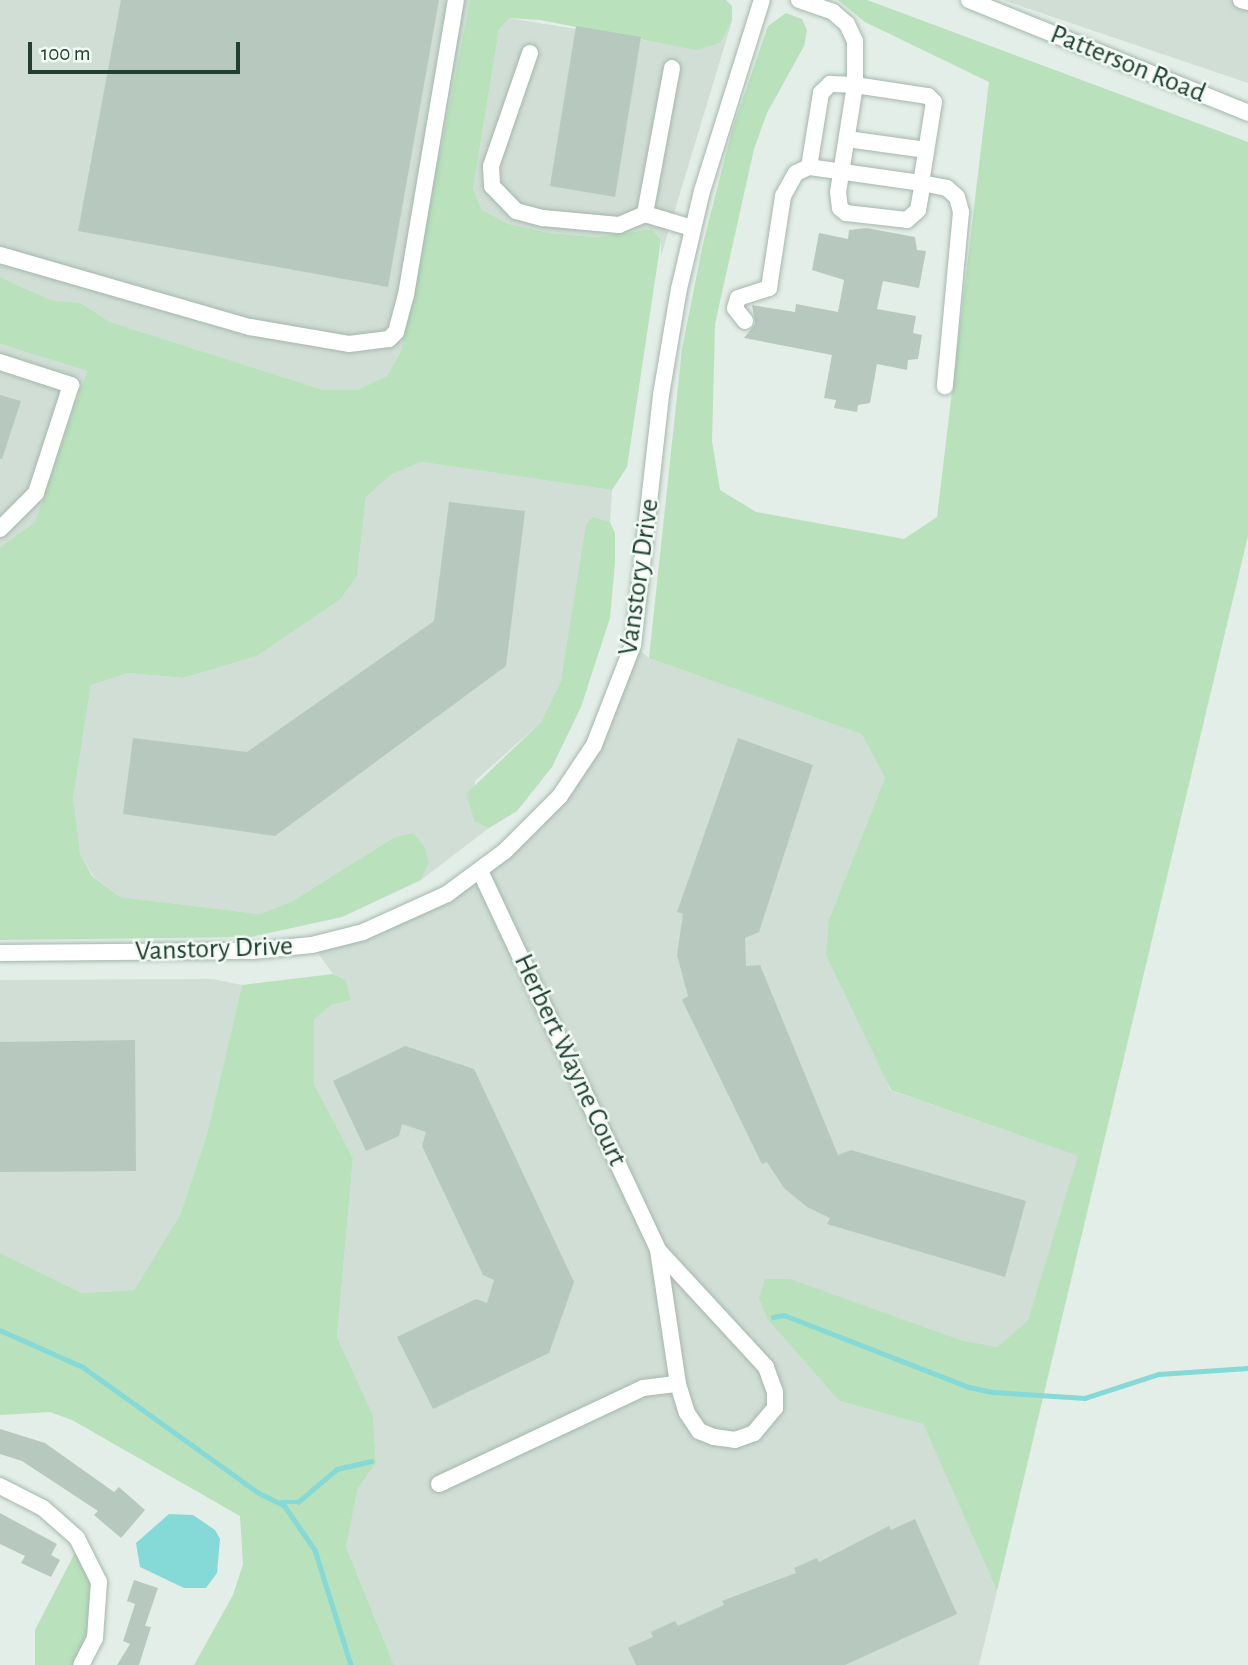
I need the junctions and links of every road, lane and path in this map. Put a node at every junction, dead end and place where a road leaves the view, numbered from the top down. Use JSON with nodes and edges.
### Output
{"nodes":[{"id":1,"x":456,"y":0,"type":"edge"},
{"id":2,"x":762,"y":0,"type":"edge"},
{"id":3,"x":799,"y":0,"type":"edge"},
{"id":4,"x":969,"y":0,"type":"edge"},
{"id":5,"x":1241,"y":0,"type":"edge"},
{"id":6,"x":1248,"y":2,"type":"edge"},
{"id":7,"x":530,"y":53,"type":"dead end"},
{"id":8,"x":672,"y":68,"type":"dead end"},
{"id":9,"x":855,"y":85,"type":"junction"},
{"id":10,"x":1248,"y":113,"type":"edge"},
{"id":11,"x":846,"y":139,"type":"junction"},
{"id":12,"x":926,"y":150,"type":"junction"},
{"id":13,"x":809,"y":167,"type":"junction"},
{"id":14,"x":841,"y":172,"type":"junction"},
{"id":15,"x":922,"y":183,"type":"junction"},
{"id":16,"x":645,"y":214,"type":"junction"},
{"id":17,"x":692,"y":228,"type":"junction"},
{"id":18,"x":0,"y":256,"type":"edge"},
{"id":19,"x":745,"y":321,"type":"dead end"},
{"id":20,"x":0,"y":362,"type":"edge"},
{"id":21,"x":945,"y":386,"type":"dead end"},
{"id":22,"x":0,"y":528,"type":"edge"},
{"id":23,"x":480,"y":870,"type":"junction"},
{"id":24,"x":0,"y":953,"type":"edge"},
{"id":25,"x":658,"y":1250,"type":"junction"},
{"id":26,"x":678,"y":1384,"type":"junction"},
{"id":27,"x":439,"y":1484,"type":"dead end"},
{"id":28,"x":0,"y":1486,"type":"edge"},
{"id":29,"x":81,"y":1665,"type":"edge"}],
"edges":[{"from":1,"to":18,"type":"street"},
{"from":2,"to":17,"type":"street","name":"Vanstory Drive"},
{"from":3,"to":9,"type":"street"},
{"from":4,"to":10,"type":"street","name":"Patterson Road"},
{"from":5,"to":6,"type":"street"},
{"from":7,"to":16,"type":"street"},
{"from":8,"to":16,"type":"street"},
{"from":9,"to":11,"type":"street"},
{"from":9,"to":12,"type":"street"},
{"from":9,"to":13,"type":"street"},
{"from":11,"to":12,"type":"street"},
{"from":11,"to":14,"type":"street"},
{"from":12,"to":15,"type":"street"},
{"from":13,"to":14,"type":"street"},
{"from":13,"to":19,"type":"street"},
{"from":14,"to":15,"type":"street"},
{"from":14,"to":15,"type":"street"},
{"from":15,"to":21,"type":"street"},
{"from":16,"to":17,"type":"street"},
{"from":17,"to":23,"type":"street","name":"Vanstory Drive"},
{"from":20,"to":22,"type":"street"},
{"from":23,"to":24,"type":"street","name":"Vanstory Drive"},
{"from":23,"to":25,"type":"street","name":"Herbert Wayne Court"},
{"from":25,"to":26,"type":"street"},
{"from":25,"to":26,"type":"street"},
{"from":26,"to":27,"type":"street"},
{"from":28,"to":29,"type":"street"}]}
